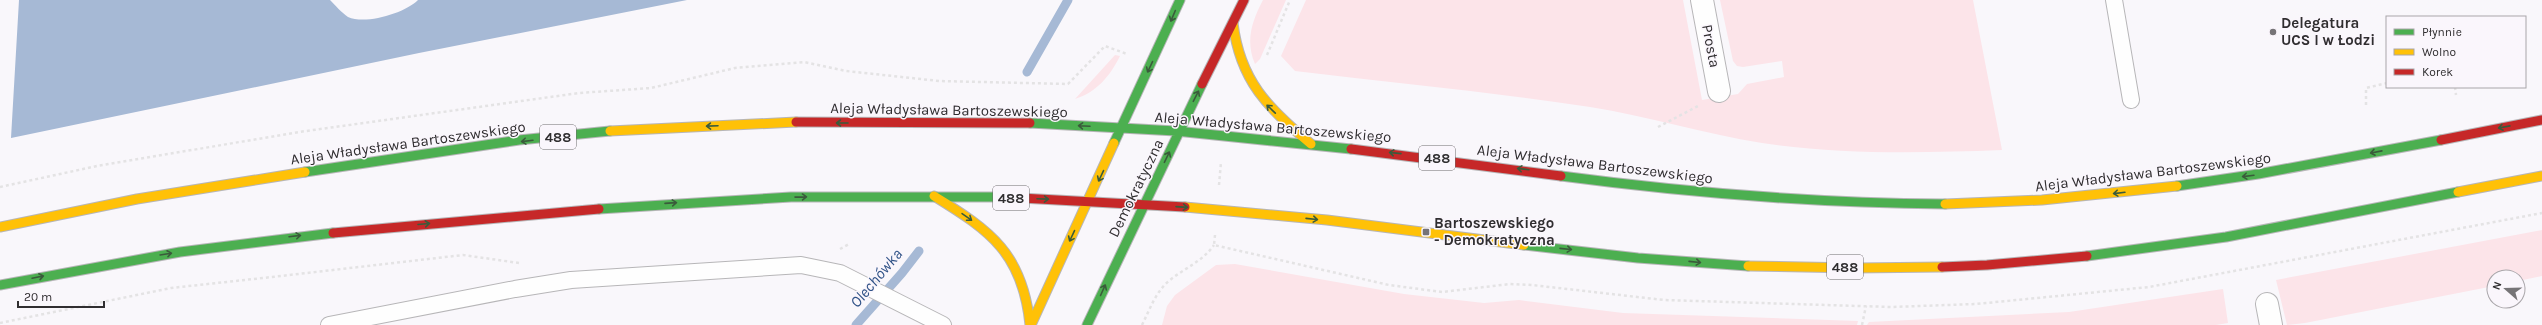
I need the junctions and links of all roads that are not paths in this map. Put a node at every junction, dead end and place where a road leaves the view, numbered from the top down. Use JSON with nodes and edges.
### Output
{"nodes":[{"id":1,"x":1180,"y":0,"type":"edge"},
{"id":2,"x":1244,"y":0,"type":"edge"},
{"id":3,"x":1702,"y":0,"type":"edge"},
{"id":4,"x":2114,"y":0,"type":"edge"},
{"id":5,"x":1233,"y":23,"type":"junction"},
{"id":6,"x":1718,"y":85,"type":"road end"},
{"id":7,"x":2131,"y":100,"type":"dead end"},
{"id":8,"x":2542,"y":120,"type":"edge"},
{"id":9,"x":1123,"y":128,"type":"junction"},
{"id":10,"x":1180,"y":131,"type":"junction"},
{"id":11,"x":1311,"y":144,"type":"junction"},
{"id":12,"x":2542,"y":176,"type":"edge"},
{"id":13,"x":934,"y":196,"type":"junction"},
{"id":14,"x":1089,"y":201,"type":"junction"},
{"id":15,"x":1143,"y":204,"type":"junction"},
{"id":16,"x":0,"y":227,"type":"edge"},
{"id":17,"x":0,"y":286,"type":"edge"},
{"id":18,"x":329,"y":325,"type":"edge"},
{"id":19,"x":943,"y":325,"type":"edge"},
{"id":20,"x":1031,"y":325,"type":"edge"},
{"id":21,"x":1087,"y":325,"type":"edge"}],
"edges":[{"from":1,"to":9,"type":"main road","one_way":true},
{"from":2,"to":5,"type":"main road","name":"Demokratyczna"},
{"from":3,"to":6,"type":"street","name":"Prosta"},
{"from":4,"to":7,"type":"lane"},
{"from":10,"to":5,"type":"main road","name":"Demokratyczna","one_way":true},
{"from":11,"to":5,"type":"main road","one_way":true},
{"from":8,"to":11,"type":"main road","name":"Aleja Władysława Bartoszewskiego","number":"488","one_way":true},
{"from":9,"to":10,"type":"main road","name":"Aleja Władysława Bartoszewskiego","number":"488"},
{"from":9,"to":14,"type":"main road","one_way":true},
{"from":9,"to":16,"type":"main road","name":"Aleja Władysława Bartoszewskiego","number":"488","one_way":true},
{"from":10,"to":11,"type":"main road","name":"Aleja Władysława Bartoszewskiego","number":"488"},
{"from":15,"to":10,"type":"main road","name":"Demokratyczna","one_way":true},
{"from":15,"to":12,"type":"main road","number":"488","one_way":true},
{"from":13,"to":14,"type":"main road","number":"488","one_way":true},
{"from":17,"to":13,"type":"main road","number":"488","one_way":true},
{"from":13,"to":20,"type":"main road","one_way":true},
{"from":14,"to":15,"type":"main road","number":"488"},
{"from":14,"to":20,"type":"main road","one_way":true},
{"from":21,"to":15,"type":"main road","name":"Demokratyczna","one_way":true},
{"from":18,"to":19,"type":"lane"}]}
